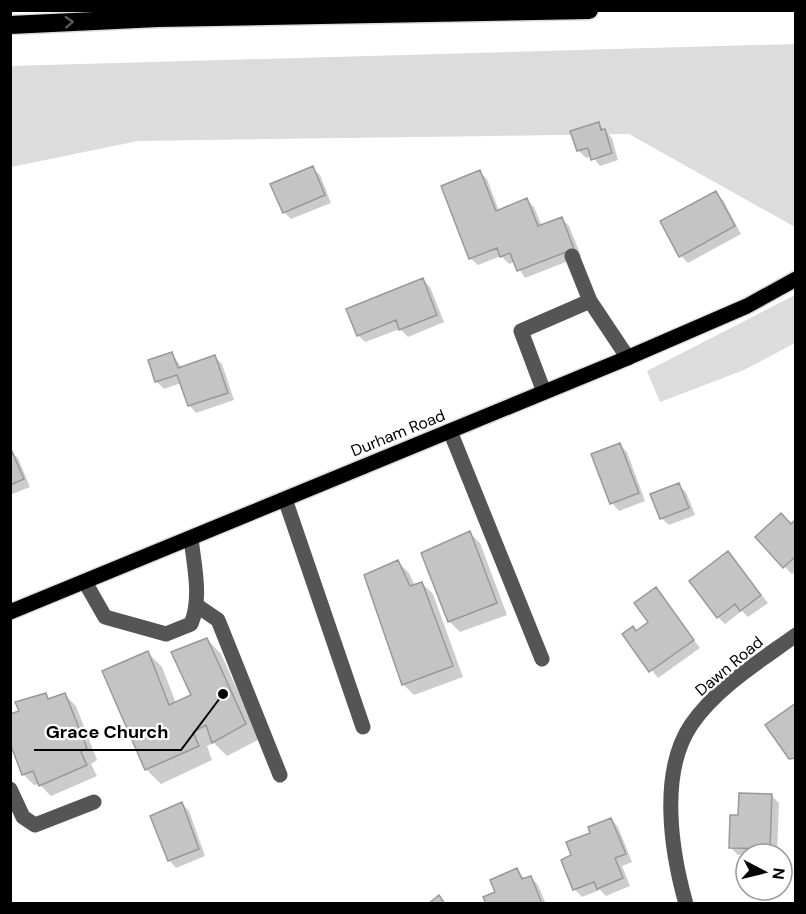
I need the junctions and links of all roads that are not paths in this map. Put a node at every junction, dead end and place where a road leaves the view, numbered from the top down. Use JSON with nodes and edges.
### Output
{"nodes":[{"id":1,"x":590,"y":10,"type":"edge"},
{"id":2,"x":10,"y":25,"type":"edge"},
{"id":3,"x":572,"y":256,"type":"dead end"},
{"id":4,"x":795,"y":279,"type":"edge"},
{"id":5,"x":590,"y":301,"type":"junction"},
{"id":6,"x":627,"y":358,"type":"junction"},
{"id":7,"x":543,"y":392,"type":"junction"},
{"id":8,"x":450,"y":431,"type":"junction"},
{"id":9,"x":285,"y":499,"type":"junction"},
{"id":10,"x":191,"y":538,"type":"junction"},
{"id":11,"x":86,"y":582,"type":"junction"},
{"id":12,"x":196,"y":605,"type":"junction"},
{"id":13,"x":10,"y":612,"type":"edge"},
{"id":14,"x":795,"y":635,"type":"edge"},
{"id":15,"x":542,"y":659,"type":"dead end"},
{"id":16,"x":363,"y":726,"type":"dead end"},
{"id":17,"x":280,"y":775,"type":"dead end"},
{"id":18,"x":10,"y":789,"type":"edge"},
{"id":19,"x":94,"y":802,"type":"dead end"},
{"id":20,"x":686,"y":903,"type":"edge"}],
"edges":[{"from":2,"to":1,"type":"highway","one_way":true},
{"from":3,"to":5,"type":"street"},
{"from":4,"to":6,"type":"main road","name":"Durham Road"},
{"from":5,"to":6,"type":"street"},
{"from":5,"to":7,"type":"street"},
{"from":6,"to":7,"type":"main road","name":"Durham Road"},
{"from":7,"to":8,"type":"main road","name":"Durham Road"},
{"from":8,"to":9,"type":"main road","name":"Durham Road"},
{"from":8,"to":15,"type":"street"},
{"from":9,"to":10,"type":"main road","name":"Durham Road"},
{"from":9,"to":16,"type":"street"},
{"from":10,"to":11,"type":"main road","name":"Durham Road"},
{"from":10,"to":12,"type":"street"},
{"from":11,"to":12,"type":"street"},
{"from":11,"to":13,"type":"main road","name":"Durham Road"},
{"from":12,"to":17,"type":"street"},
{"from":14,"to":20,"type":"street","name":"Dawn Road"},
{"from":18,"to":19,"type":"street"}]}
